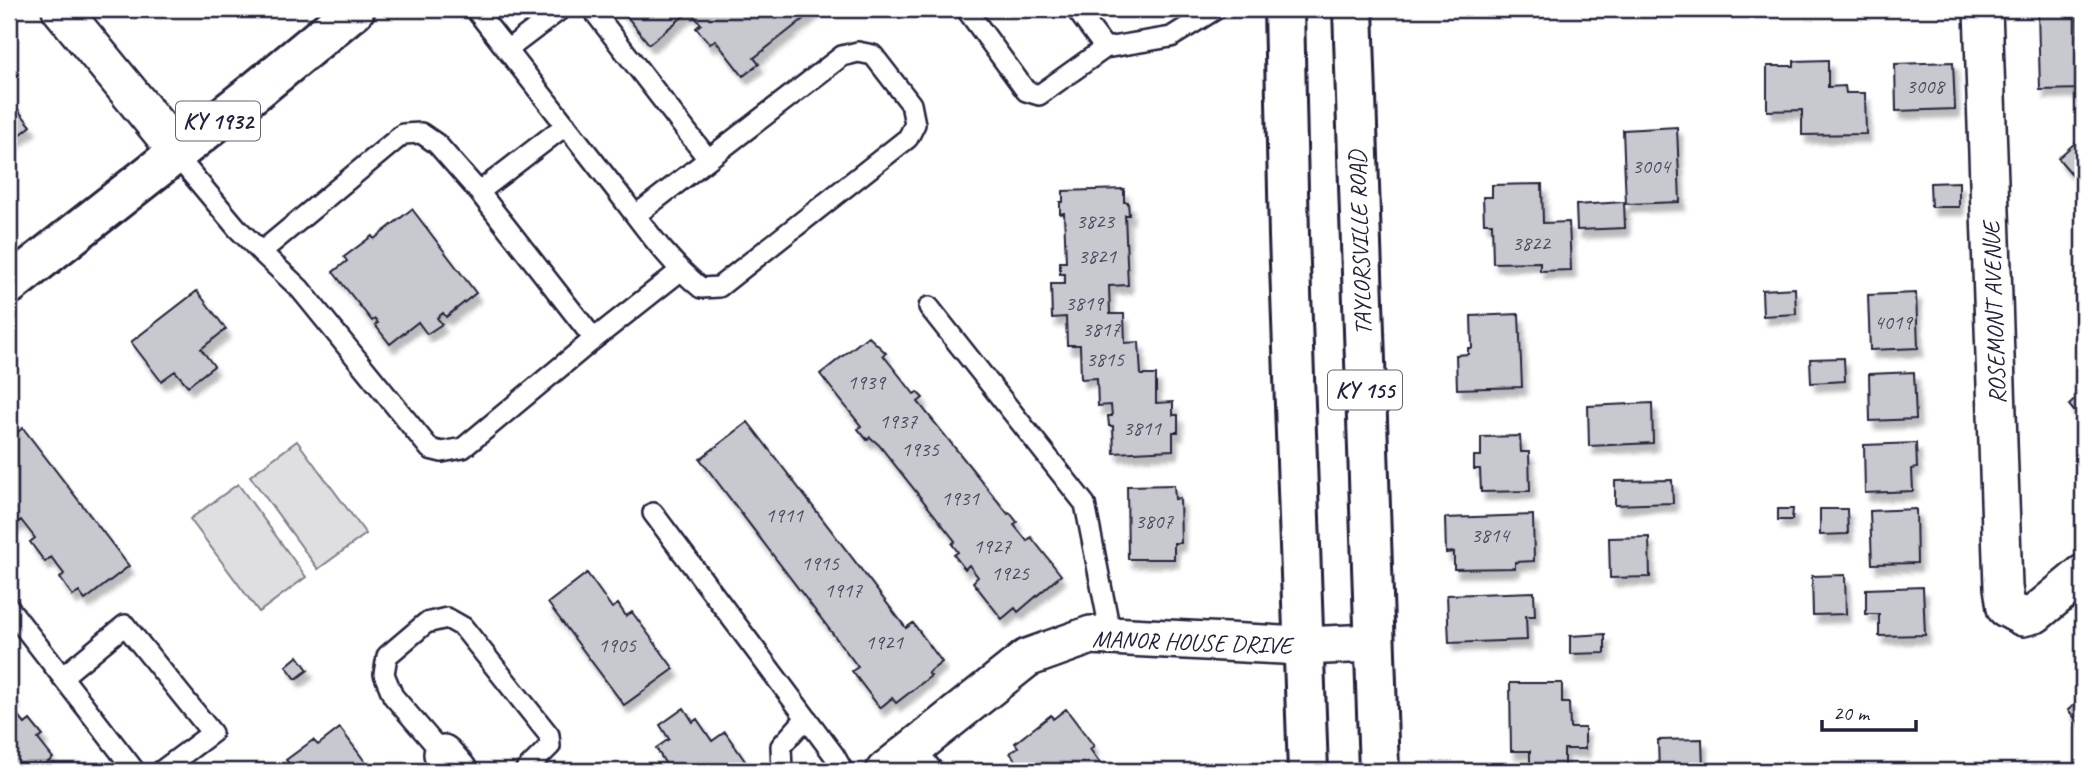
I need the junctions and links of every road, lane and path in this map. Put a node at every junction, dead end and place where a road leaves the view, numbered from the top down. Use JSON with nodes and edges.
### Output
{"nodes":[{"id":1,"x":61,"y":9,"type":"edge"},
{"id":2,"x":355,"y":9,"type":"edge"},
{"id":3,"x":475,"y":9,"type":"edge"},
{"id":4,"x":561,"y":9,"type":"edge"},
{"id":5,"x":592,"y":9,"type":"edge"},
{"id":6,"x":966,"y":9,"type":"edge"},
{"id":7,"x":1076,"y":9,"type":"edge"},
{"id":8,"x":1216,"y":9,"type":"edge"},
{"id":9,"x":1284,"y":9,"type":"edge"},
{"id":10,"x":1353,"y":9,"type":"edge"},
{"id":11,"x":1983,"y":9,"type":"edge"},
{"id":12,"x":1105,"y":48,"type":"junction"},
{"id":13,"x":507,"y":50,"type":"junction"},
{"id":14,"x":566,"y":125,"type":"junction"},
{"id":15,"x":176,"y":153,"type":"junction"},
{"id":16,"x":708,"y":159,"type":"junction"},
{"id":17,"x":479,"y":192,"type":"junction"},
{"id":18,"x":636,"y":215,"type":"junction"},
{"id":19,"x":261,"y":253,"type":"junction"},
{"id":20,"x":680,"y":271,"type":"junction"},
{"id":21,"x":9,"y":285,"type":"edge"},
{"id":22,"x":929,"y":307,"type":"dead end"},
{"id":23,"x":594,"y":340,"type":"junction"},
{"id":24,"x":653,"y":513,"type":"dead end"},
{"id":25,"x":2083,"y":574,"type":"edge"},
{"id":26,"x":9,"y":608,"type":"edge"},
{"id":27,"x":1111,"y":636,"type":"junction"},
{"id":28,"x":1373,"y":643,"type":"junction"},
{"id":29,"x":1302,"y":646,"type":"junction"},
{"id":30,"x":62,"y":677,"type":"junction"},
{"id":31,"x":806,"y":718,"type":"junction"},
{"id":32,"x":924,"y":760,"type":"edge"},
{"id":33,"x":450,"y":763,"type":"edge"},
{"id":34,"x":135,"y":771,"type":"edge"},
{"id":35,"x":161,"y":771,"type":"edge"},
{"id":36,"x":525,"y":771,"type":"edge"},
{"id":37,"x":782,"y":771,"type":"edge"},
{"id":38,"x":844,"y":771,"type":"edge"},
{"id":39,"x":885,"y":771,"type":"edge"},
{"id":40,"x":1308,"y":771,"type":"edge"},
{"id":41,"x":1379,"y":771,"type":"edge"}],
"edges":[{"from":1,"to":15,"type":"street"},
{"from":2,"to":15,"type":"main road","number":"KY 1932"},
{"from":3,"to":13,"type":"lane"},
{"from":4,"to":13,"type":"lane"},
{"from":5,"to":16,"type":"lane"},
{"from":6,"to":12,"type":"lane"},
{"from":7,"to":12,"type":"lane"},
{"from":8,"to":12,"type":"lane"},
{"from":9,"to":29,"type":"main road","number":"KY 155"},
{"from":10,"to":28,"type":"main road","name":"TAYLORSVILLE ROAD","number":"KY 155"},
{"from":11,"to":25,"type":"street","name":"ROSEMONT AVENUE"},
{"from":13,"to":14,"type":"lane"},
{"from":14,"to":17,"type":"lane"},
{"from":14,"to":18,"type":"lane"},
{"from":15,"to":19,"type":"lane"},
{"from":15,"to":21,"type":"main road","number":"KY 1932"},
{"from":16,"to":18,"type":"lane"},
{"from":16,"to":20,"type":"lane"},
{"from":17,"to":19,"type":"lane"},
{"from":17,"to":23,"type":"lane"},
{"from":18,"to":20,"type":"lane"},
{"from":19,"to":23,"type":"lane"},
{"from":20,"to":23,"type":"lane"},
{"from":22,"to":27,"type":"lane"},
{"from":24,"to":31,"type":"lane"},
{"from":26,"to":30,"type":"lane"},
{"from":27,"to":29,"type":"street","name":"MANOR HOUSE DRIVE"},
{"from":27,"to":32,"type":"street","name":"MANOR HOUSE DRIVE"},
{"from":28,"to":29,"type":"street","name":"MANOR HOUSE DRIVE"},
{"from":28,"to":41,"type":"main road","name":"TAYLORSVILLE ROAD","number":"KY 155"},
{"from":29,"to":40,"type":"main road","number":"KY 155"},
{"from":30,"to":34,"type":"lane"},
{"from":30,"to":35,"type":"lane"},
{"from":31,"to":37,"type":"lane"},
{"from":31,"to":38,"type":"lane"},
{"from":32,"to":39,"type":"street","name":"MANOR HOUSE DRIVE"},
{"from":33,"to":36,"type":"lane"}]}
